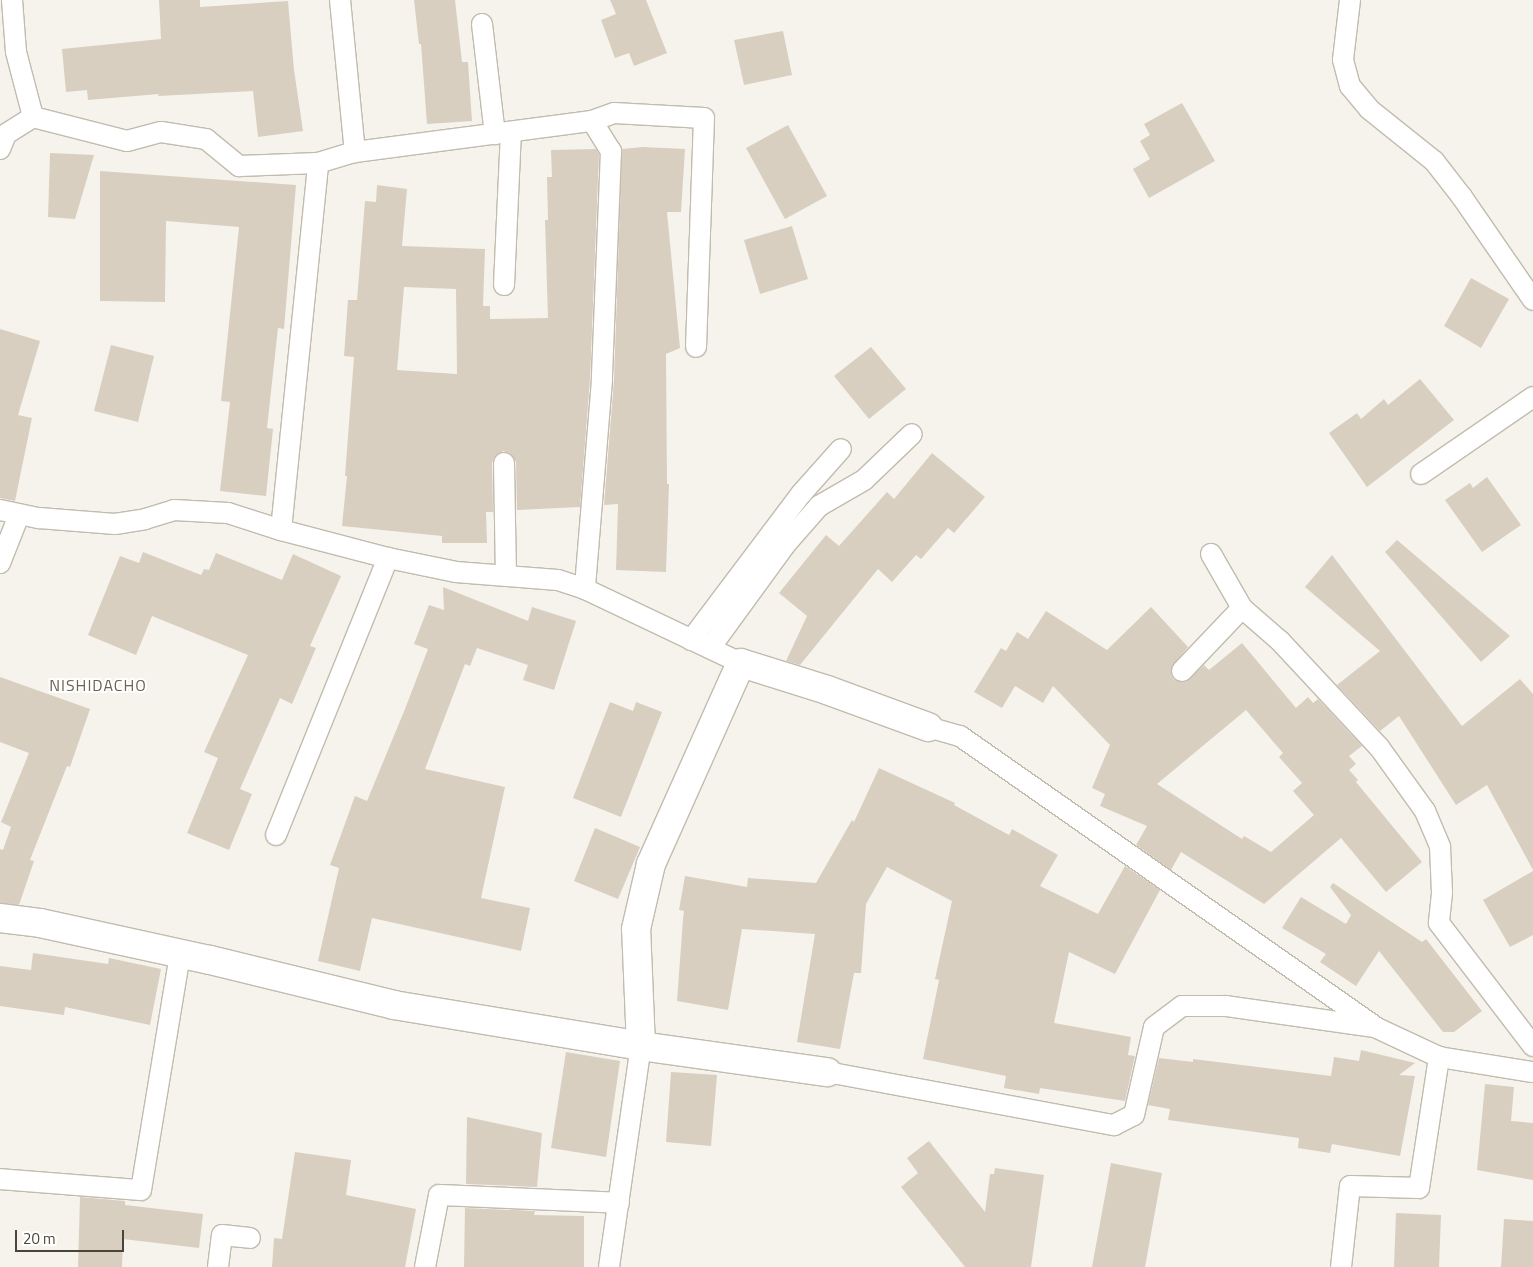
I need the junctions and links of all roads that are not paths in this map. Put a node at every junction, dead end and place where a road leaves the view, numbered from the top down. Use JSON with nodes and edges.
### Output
{"nodes":[{"id":1,"x":12,"y":0,"type":"edge"},
{"id":2,"x":340,"y":0,"type":"edge"},
{"id":3,"x":1350,"y":0,"type":"edge"},
{"id":4,"x":482,"y":24,"type":"dead end"},
{"id":5,"x":32,"y":117,"type":"junction"},
{"id":6,"x":592,"y":121,"type":"junction"},
{"id":7,"x":503,"y":133,"type":"junction"},
{"id":8,"x":0,"y":149,"type":"edge"},
{"id":9,"x":356,"y":152,"type":"junction"},
{"id":10,"x":318,"y":163,"type":"junction"},
{"id":11,"x":504,"y":285,"type":"dead end"},
{"id":12,"x":1533,"y":300,"type":"edge"},
{"id":13,"x":696,"y":347,"type":"dead end"},
{"id":14,"x":1533,"y":397,"type":"edge"},
{"id":15,"x":912,"y":434,"type":"dead end"},
{"id":16,"x":840,"y":449,"type":"dead end"},
{"id":17,"x":504,"y":463,"type":"dead end"},
{"id":18,"x":1421,"y":474,"type":"dead end"},
{"id":19,"x":9,"y":512,"type":"edge"},
{"id":20,"x":281,"y":530,"type":"junction"},
{"id":21,"x":1211,"y":554,"type":"dead end"},
{"id":22,"x":388,"y":558,"type":"junction"},
{"id":23,"x":0,"y":564,"type":"edge"},
{"id":24,"x":506,"y":576,"type":"junction"},
{"id":25,"x":585,"y":589,"type":"junction"},
{"id":26,"x":1242,"y":608,"type":"junction"},
{"id":27,"x":691,"y":640,"type":"junction"},
{"id":28,"x":710,"y":648,"type":"junction"},
{"id":29,"x":741,"y":663,"type":"junction"},
{"id":30,"x":1182,"y":671,"type":"dead end"},
{"id":31,"x":928,"y":727,"type":"joint"},
{"id":32,"x":276,"y":835,"type":"dead end"},
{"id":33,"x":0,"y":918,"type":"edge"},
{"id":34,"x":180,"y":954,"type":"junction"},
{"id":35,"x":1377,"y":1028,"type":"junction"},
{"id":36,"x":641,"y":1046,"type":"junction"},
{"id":37,"x":1533,"y":1046,"type":"edge"},
{"id":38,"x":1439,"y":1057,"type":"junction"},
{"id":39,"x":827,"y":1072,"type":"joint"},
{"id":40,"x":1533,"y":1072,"type":"edge"},
{"id":41,"x":0,"y":1179,"type":"edge"},
{"id":42,"x":619,"y":1203,"type":"junction"},
{"id":43,"x":250,"y":1238,"type":"dead end"},
{"id":44,"x":218,"y":1267,"type":"edge"},
{"id":45,"x":426,"y":1267,"type":"edge"},
{"id":46,"x":609,"y":1267,"type":"edge"},
{"id":47,"x":1340,"y":1267,"type":"edge"}],
"edges":[{"from":1,"to":5,"type":"lane"},
{"from":2,"to":9,"type":"lane"},
{"from":3,"to":12,"type":"lane"},
{"from":4,"to":7,"type":"lane"},
{"from":5,"to":8,"type":"lane"},
{"from":5,"to":10,"type":"lane"},
{"from":6,"to":7,"type":"lane"},
{"from":6,"to":13,"type":"lane"},
{"from":6,"to":25,"type":"lane"},
{"from":7,"to":9,"type":"lane"},
{"from":7,"to":11,"type":"lane"},
{"from":9,"to":10,"type":"lane"},
{"from":10,"to":20,"type":"lane"},
{"from":14,"to":18,"type":"lane"},
{"from":15,"to":28,"type":"lane"},
{"from":16,"to":27,"type":"lane"},
{"from":17,"to":24,"type":"lane"},
{"from":19,"to":20,"type":"lane"},
{"from":19,"to":23,"type":"lane"},
{"from":20,"to":22,"type":"lane"},
{"from":21,"to":26,"type":"lane"},
{"from":22,"to":24,"type":"lane"},
{"from":22,"to":32,"type":"lane"},
{"from":24,"to":25,"type":"lane"},
{"from":25,"to":27,"type":"lane"},
{"from":26,"to":30,"type":"lane"},
{"from":26,"to":37,"type":"lane"},
{"from":27,"to":28,"type":"lane"},
{"from":28,"to":29,"type":"lane"},
{"from":29,"to":31,"type":"street"},
{"from":29,"to":36,"type":"street"},
{"from":31,"to":35,"type":"lane"},
{"from":33,"to":34,"type":"street"},
{"from":34,"to":36,"type":"street"},
{"from":34,"to":41,"type":"lane"},
{"from":35,"to":38,"type":"lane"},
{"from":35,"to":39,"type":"lane"},
{"from":36,"to":39,"type":"street"},
{"from":36,"to":42,"type":"lane"},
{"from":38,"to":40,"type":"lane"},
{"from":38,"to":47,"type":"lane"},
{"from":42,"to":45,"type":"lane"},
{"from":42,"to":46,"type":"lane"},
{"from":43,"to":44,"type":"lane"}]}
